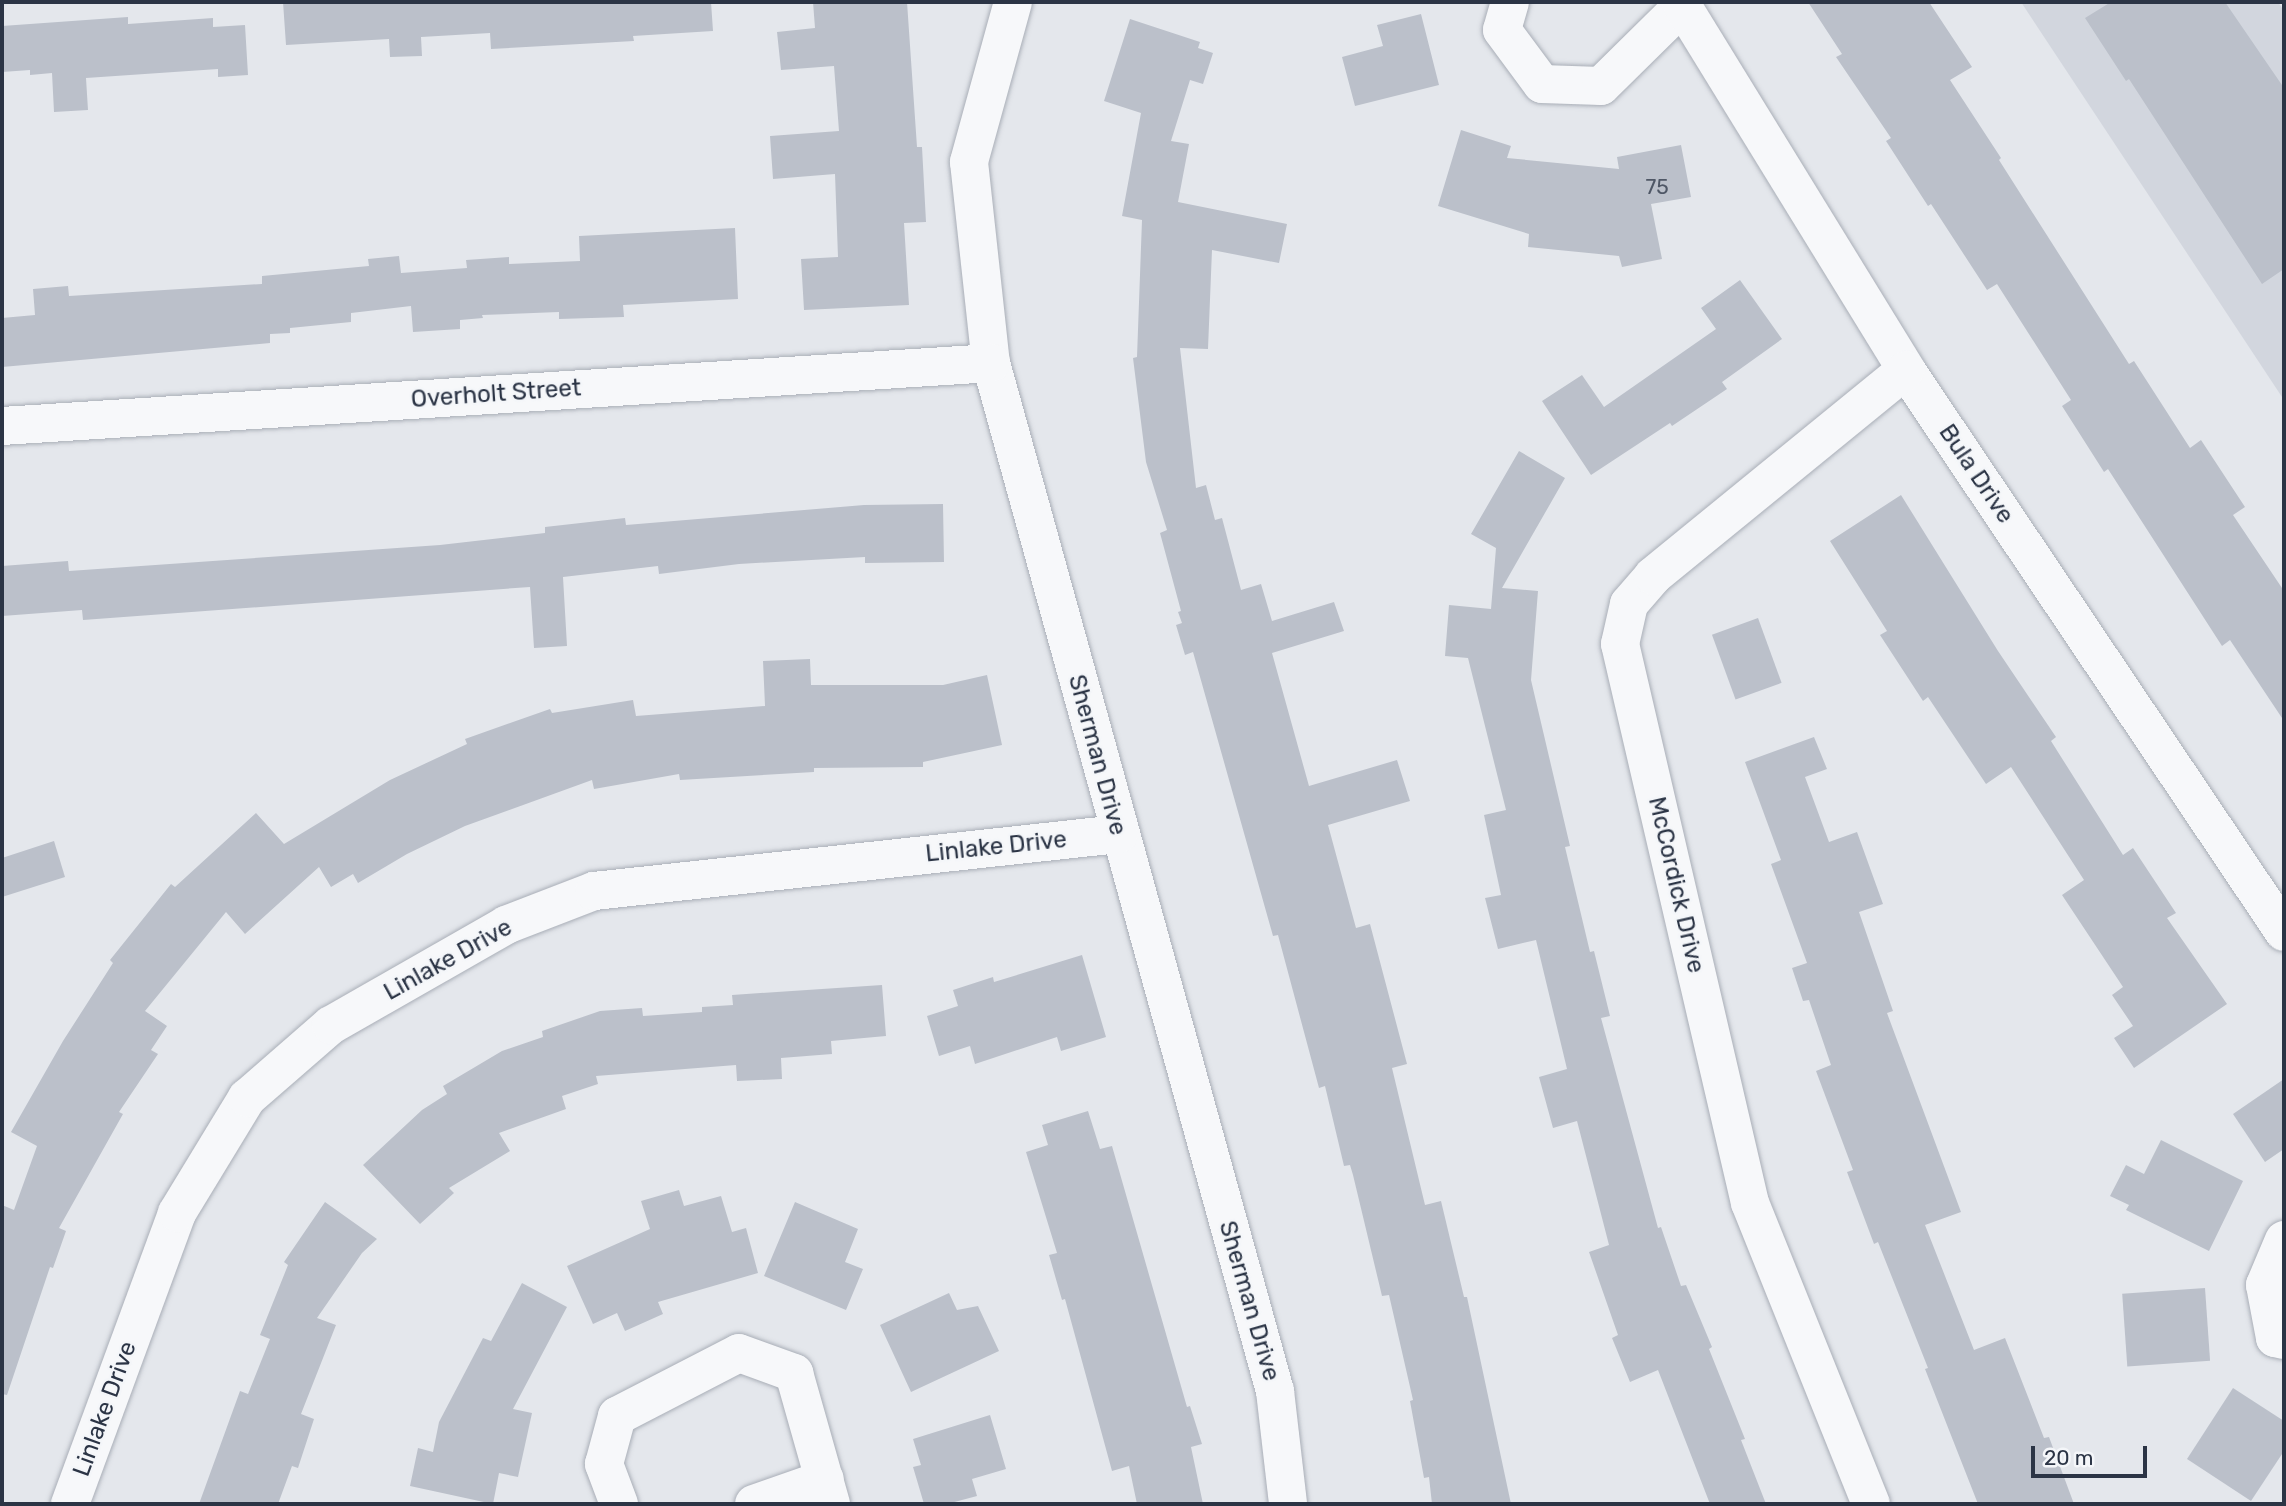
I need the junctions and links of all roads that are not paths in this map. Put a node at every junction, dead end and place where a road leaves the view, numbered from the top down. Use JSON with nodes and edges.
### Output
{"nodes":[{"id":1,"x":1013,"y":2,"type":"edge"},
{"id":2,"x":1510,"y":2,"type":"edge"},
{"id":3,"x":1681,"y":4,"type":"edge"},
{"id":4,"x":991,"y":363,"type":"junction"},
{"id":5,"x":1906,"y":370,"type":"junction"},
{"id":6,"x":2,"y":425,"type":"edge"},
{"id":7,"x":1119,"y":834,"type":"junction"},
{"id":8,"x":2284,"y":932,"type":"edge"},
{"id":9,"x":2284,"y":1240,"type":"edge"},
{"id":10,"x":2284,"y":1340,"type":"edge"},
{"id":11,"x":828,"y":1492,"type":"edge"},
{"id":12,"x":70,"y":1504,"type":"edge"},
{"id":13,"x":619,"y":1504,"type":"edge"},
{"id":14,"x":754,"y":1504,"type":"edge"},
{"id":15,"x":1288,"y":1504,"type":"edge"},
{"id":16,"x":1871,"y":1504,"type":"edge"}],
"edges":[{"from":1,"to":4,"type":"street","name":"Sherman Drive"},
{"from":2,"to":3,"type":"street","name":"Bula Drive"},
{"from":3,"to":5,"type":"street","name":"Bula Drive"},
{"from":4,"to":6,"type":"street","name":"Overholt Street"},
{"from":4,"to":7,"type":"street","name":"Sherman Drive"},
{"from":5,"to":8,"type":"street","name":"Bula Drive"},
{"from":5,"to":16,"type":"street","name":"McCordick Drive"},
{"from":7,"to":12,"type":"street","name":"Linlake Drive"},
{"from":7,"to":15,"type":"street","name":"Sherman Drive"},
{"from":9,"to":10,"type":"street"},
{"from":11,"to":13,"type":"street"},
{"from":11,"to":14,"type":"street"}]}
